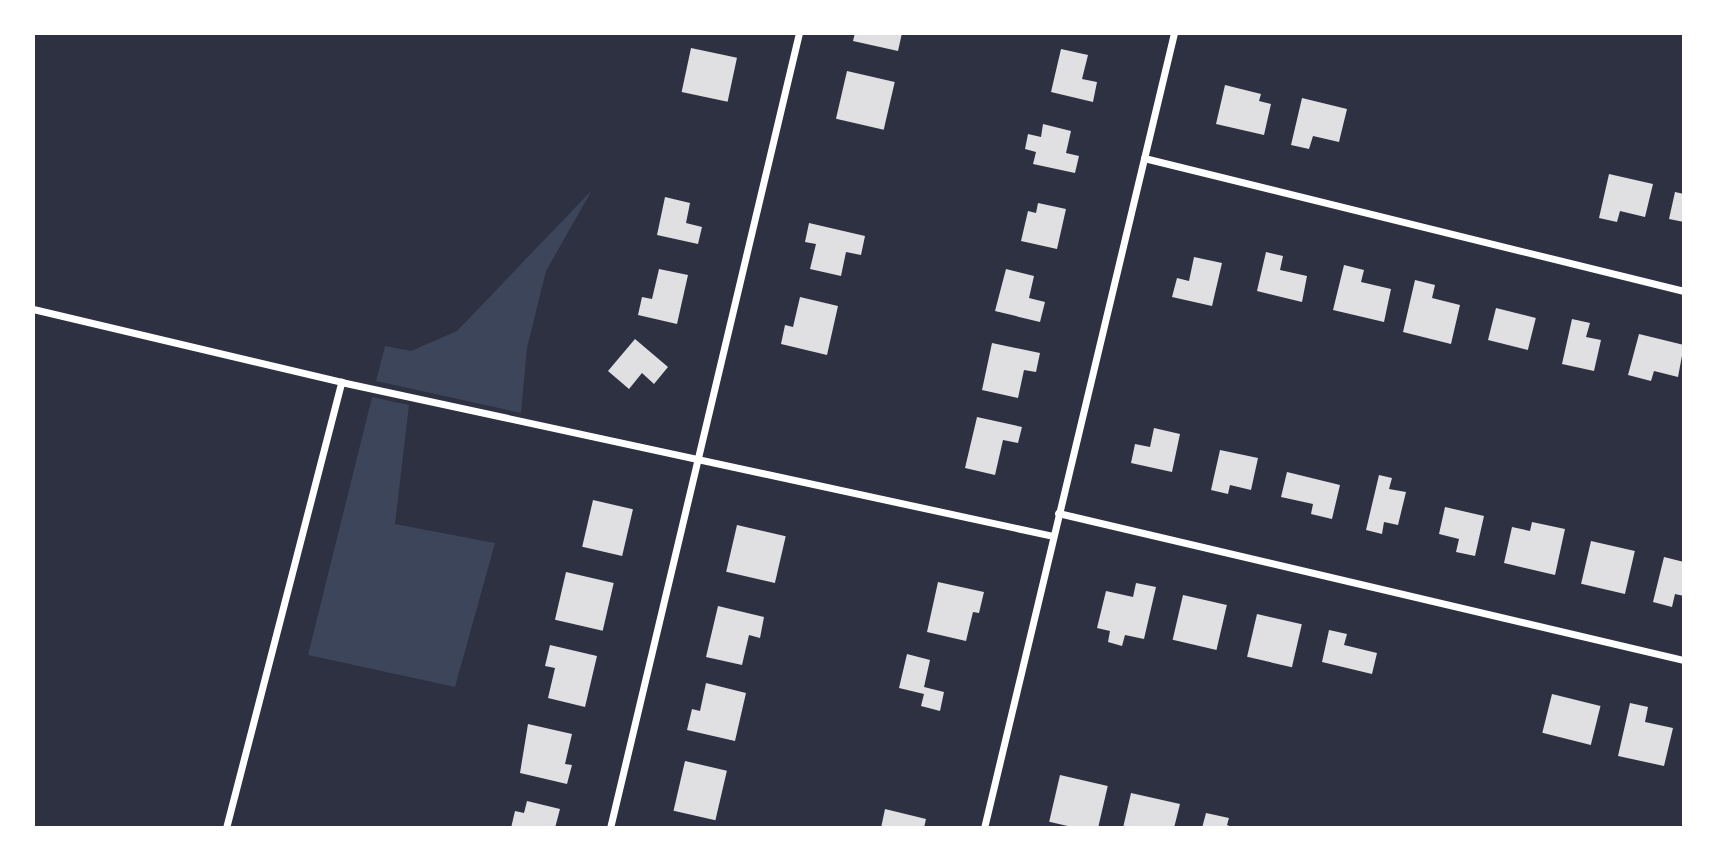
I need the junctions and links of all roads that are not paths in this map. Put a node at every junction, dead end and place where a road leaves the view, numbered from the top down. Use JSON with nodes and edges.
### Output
{"nodes":[{"id":1,"x":799,"y":33,"type":"edge"},
{"id":2,"x":1174,"y":33,"type":"edge"},
{"id":3,"x":1144,"y":158,"type":"junction"},
{"id":4,"x":1684,"y":291,"type":"edge"},
{"id":5,"x":33,"y":309,"type":"edge"},
{"id":6,"x":341,"y":382,"type":"junction"},
{"id":7,"x":698,"y":461,"type":"junction"},
{"id":8,"x":1058,"y":513,"type":"junction"},
{"id":9,"x":1053,"y":536,"type":"junction"},
{"id":10,"x":1684,"y":660,"type":"edge"},
{"id":11,"x":226,"y":828,"type":"edge"},
{"id":12,"x":610,"y":828,"type":"edge"},
{"id":13,"x":984,"y":828,"type":"edge"}],
"edges":[{"from":1,"to":7,"type":"street"},
{"from":2,"to":3,"type":"street"},
{"from":3,"to":4,"type":"street"},
{"from":3,"to":8,"type":"street"},
{"from":5,"to":6,"type":"street"},
{"from":6,"to":7,"type":"street"},
{"from":6,"to":11,"type":"street"},
{"from":7,"to":9,"type":"street"},
{"from":7,"to":12,"type":"street"},
{"from":8,"to":9,"type":"street"},
{"from":8,"to":10,"type":"street"},
{"from":9,"to":13,"type":"street"}]}
